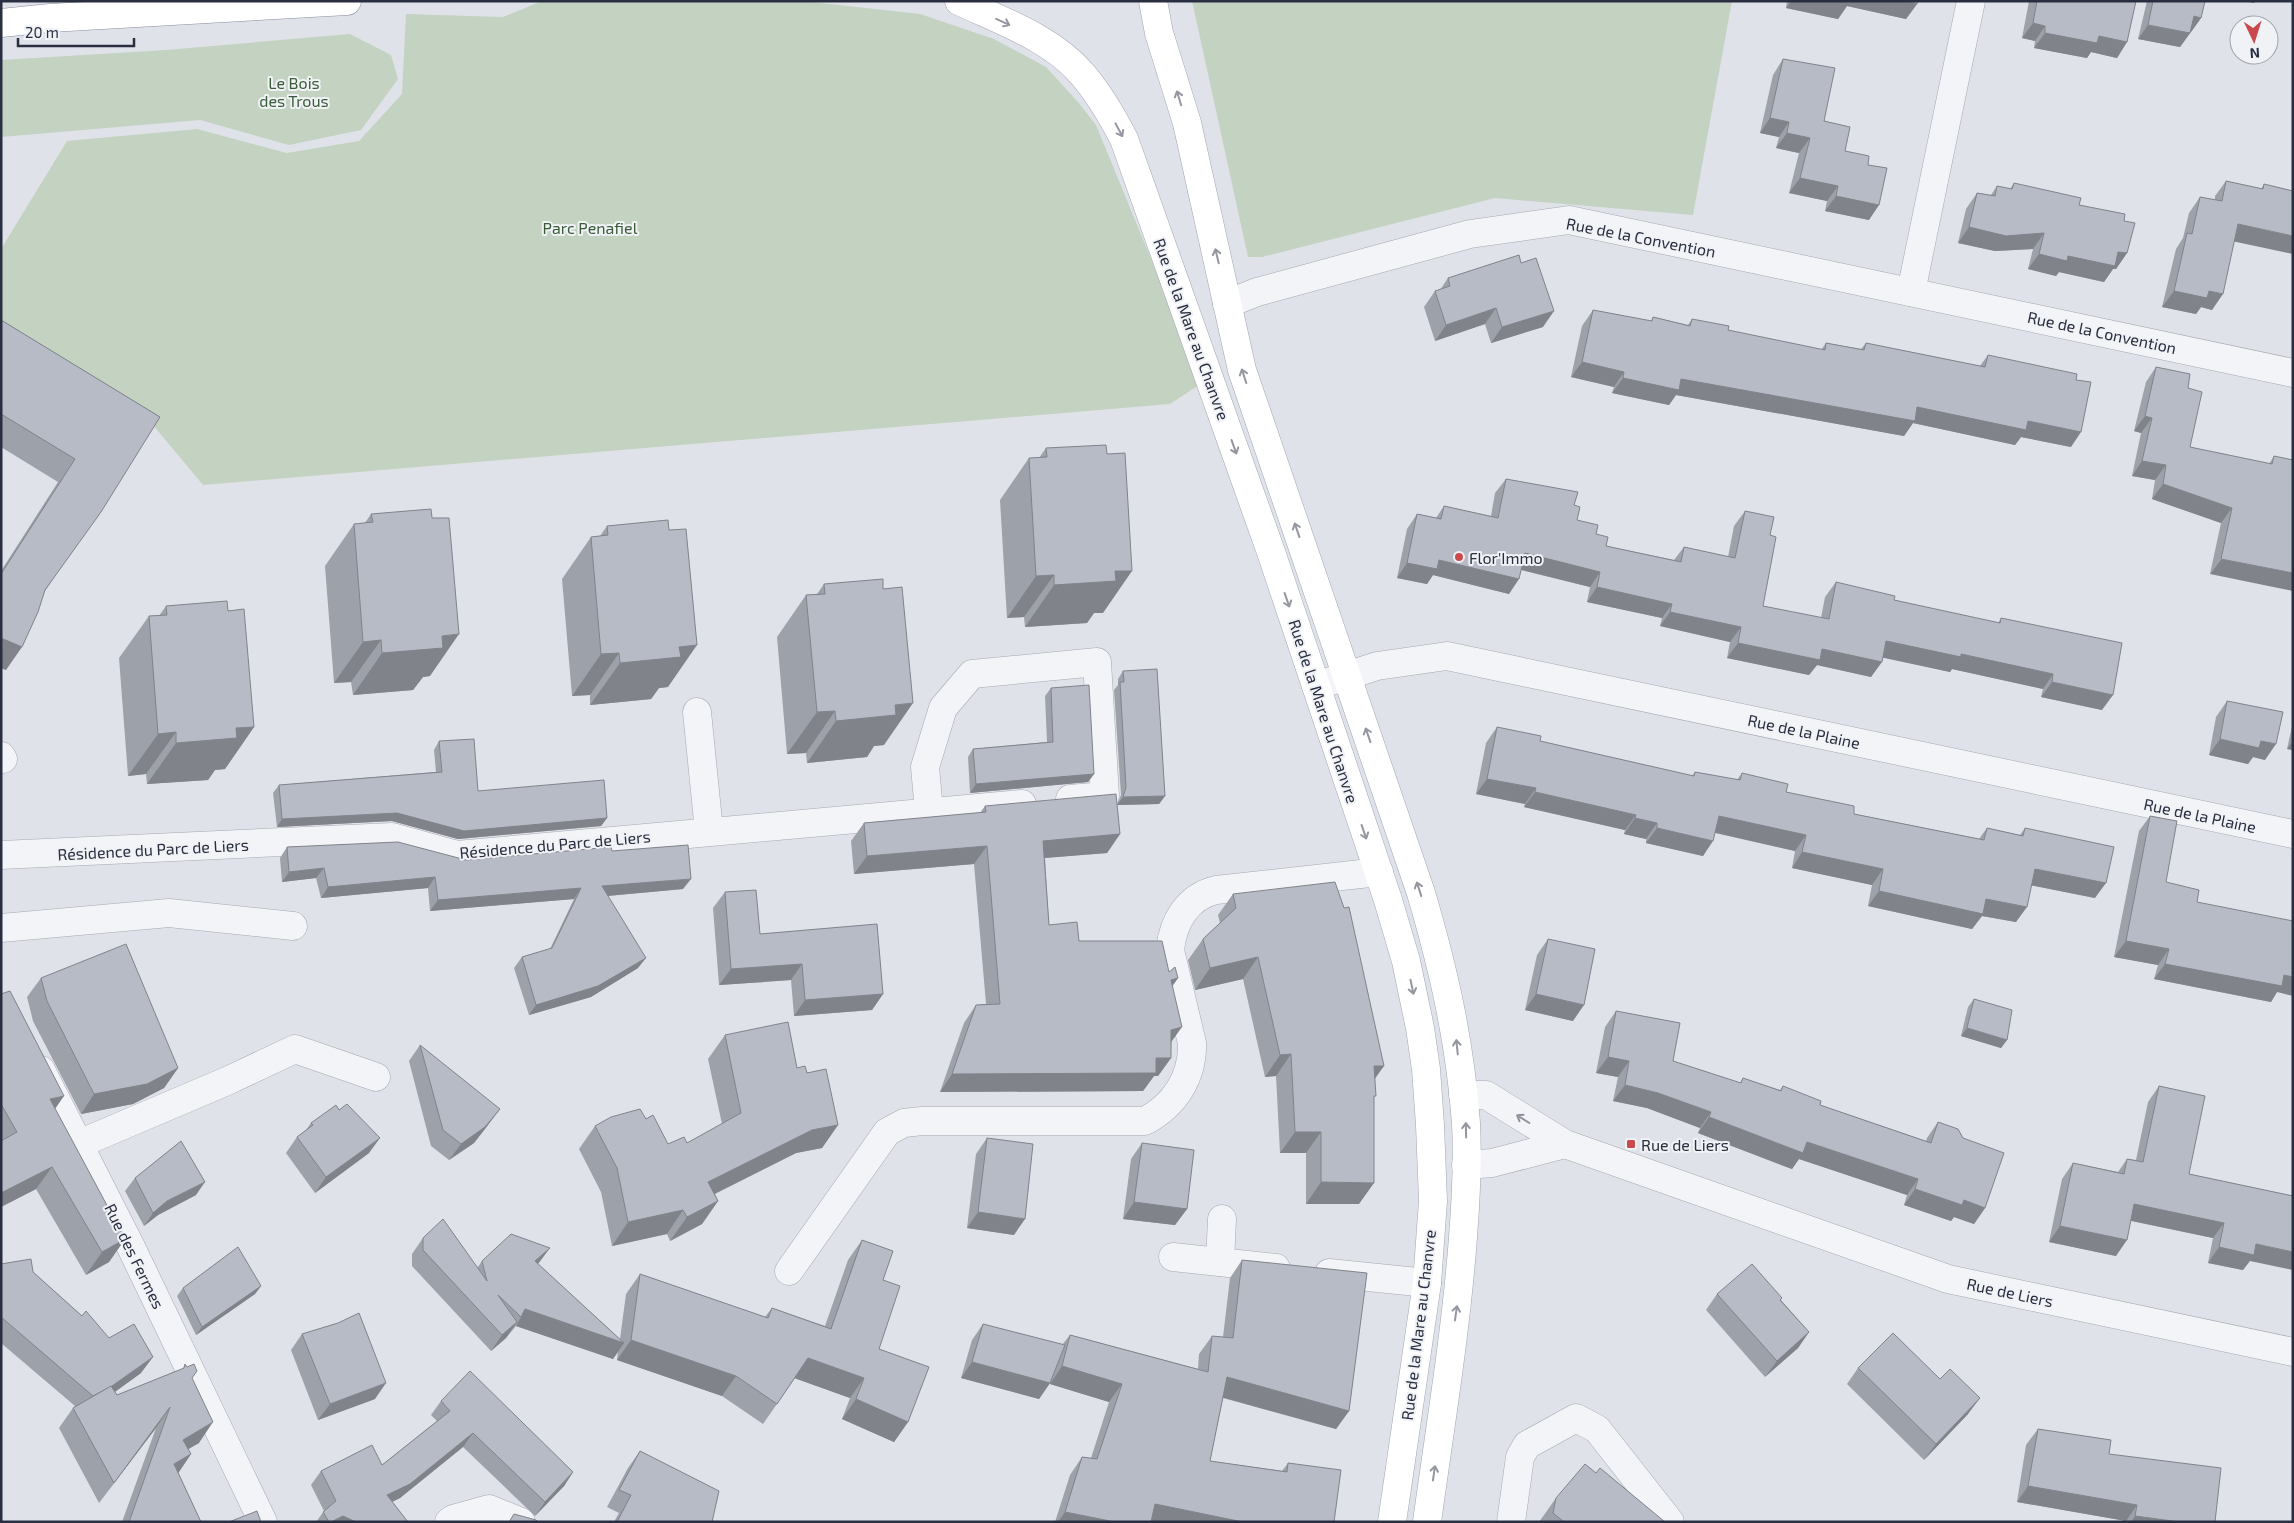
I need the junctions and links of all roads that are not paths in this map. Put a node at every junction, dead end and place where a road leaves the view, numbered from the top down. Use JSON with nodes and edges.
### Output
{"nodes":[{"id":1,"x":347,"y":1,"type":"edge"},
{"id":2,"x":959,"y":1,"type":"edge"},
{"id":3,"x":1153,"y":1,"type":"edge"},
{"id":4,"x":1971,"y":1,"type":"edge"},
{"id":5,"x":1,"y":23,"type":"edge"},
{"id":6,"x":1911,"y":292,"type":"junction"},
{"id":7,"x":1227,"y":304,"type":"junction"},
{"id":8,"x":2293,"y":373,"type":"edge"},
{"id":9,"x":1346,"y":675,"type":"junction"},
{"id":10,"x":1316,"y":686,"type":"junction"},
{"id":11,"x":697,"y":712,"type":"dead end"},
{"id":12,"x":929,"y":811,"type":"junction"},
{"id":13,"x":709,"y":831,"type":"junction"},
{"id":14,"x":2293,"y":834,"type":"edge"},
{"id":15,"x":1,"y":855,"type":"edge"},
{"id":16,"x":1379,"y":872,"type":"junction"},
{"id":17,"x":293,"y":926,"type":"dead end"},
{"id":18,"x":1,"y":928,"type":"edge"},
{"id":19,"x":1420,"y":1028,"type":"junction"},
{"id":20,"x":32,"y":1051,"type":"edge"},
{"id":21,"x":376,"y":1077,"type":"dead end"},
{"id":22,"x":1454,"y":1095,"type":"junction"},
{"id":23,"x":79,"y":1144,"type":"junction"},
{"id":24,"x":1565,"y":1144,"type":"junction"},
{"id":25,"x":1458,"y":1162,"type":"junction"},
{"id":26,"x":1433,"y":1202,"type":"junction"},
{"id":27,"x":1222,"y":1219,"type":"dead end"},
{"id":28,"x":1173,"y":1257,"type":"dead end"},
{"id":29,"x":1220,"y":1262,"type":"junction"},
{"id":30,"x":790,"y":1271,"type":"dead end"},
{"id":31,"x":1427,"y":1283,"type":"junction"},
{"id":32,"x":2293,"y":1352,"type":"edge"},
{"id":33,"x":263,"y":1522,"type":"edge"},
{"id":34,"x":449,"y":1522,"type":"edge"},
{"id":35,"x":521,"y":1522,"type":"edge"},
{"id":36,"x":1392,"y":1522,"type":"edge"},
{"id":37,"x":1427,"y":1522,"type":"edge"},
{"id":38,"x":1511,"y":1522,"type":"edge"},
{"id":39,"x":1670,"y":1522,"type":"edge"}],
"edges":[{"from":1,"to":5,"type":"main road"},
{"from":2,"to":10,"type":"main road","name":"Rue de la Mare au Chanvre","one_way":true},
{"from":7,"to":3,"type":"main road","name":"Rue de la Mare au Chanvre","one_way":true},
{"from":4,"to":6,"type":"street"},
{"from":6,"to":7,"type":"street","name":"Rue de la Convention"},
{"from":6,"to":8,"type":"street","name":"Rue de la Convention"},
{"from":9,"to":7,"type":"main road","name":"Rue de la Mare au Chanvre","one_way":true},
{"from":9,"to":10,"type":"street","name":"Rue de la Plaine"},
{"from":9,"to":14,"type":"street","name":"Rue de la Plaine"},
{"from":22,"to":9,"type":"main road","name":"Rue de la Mare au Chanvre","one_way":true},
{"from":10,"to":16,"type":"main road","name":"Rue de la Mare au Chanvre","one_way":true},
{"from":11,"to":13,"type":"street"},
{"from":12,"to":12,"type":"street","name":"Résidence du Parc de Liers"},
{"from":12,"to":13,"type":"street","name":"Résidence du Parc de Liers"},
{"from":13,"to":15,"type":"street","name":"Résidence du Parc de Liers"},
{"from":16,"to":19,"type":"main road","name":"Rue de la Mare au Chanvre","one_way":true},
{"from":16,"to":30,"type":"street"},
{"from":17,"to":18,"type":"street"},
{"from":19,"to":22,"type":"main road"},
{"from":19,"to":26,"type":"main road","name":"Rue de la Mare au Chanvre"},
{"from":20,"to":23,"type":"street","name":"Rue des Fermes"},
{"from":21,"to":23,"type":"street"},
{"from":24,"to":22,"type":"street","name":"Rue de Liers","one_way":true},
{"from":22,"to":25,"type":"main road","name":"Rue de la Mare au Chanvre"},
{"from":23,"to":33,"type":"street","name":"Rue des Fermes"},
{"from":24,"to":25,"type":"street"},
{"from":24,"to":32,"type":"street","name":"Rue de Liers"},
{"from":25,"to":26,"type":"main road"},
{"from":37,"to":25,"type":"main road","name":"Rue de la Mare au Chanvre","one_way":true},
{"from":26,"to":31,"type":"main road","name":"Rue de la Mare au Chanvre"},
{"from":27,"to":29,"type":"street"},
{"from":28,"to":29,"type":"street"},
{"from":29,"to":31,"type":"street"},
{"from":31,"to":36,"type":"main road","name":"Rue de la Mare au Chanvre"},
{"from":34,"to":35,"type":"street"},
{"from":38,"to":39,"type":"street"}]}
